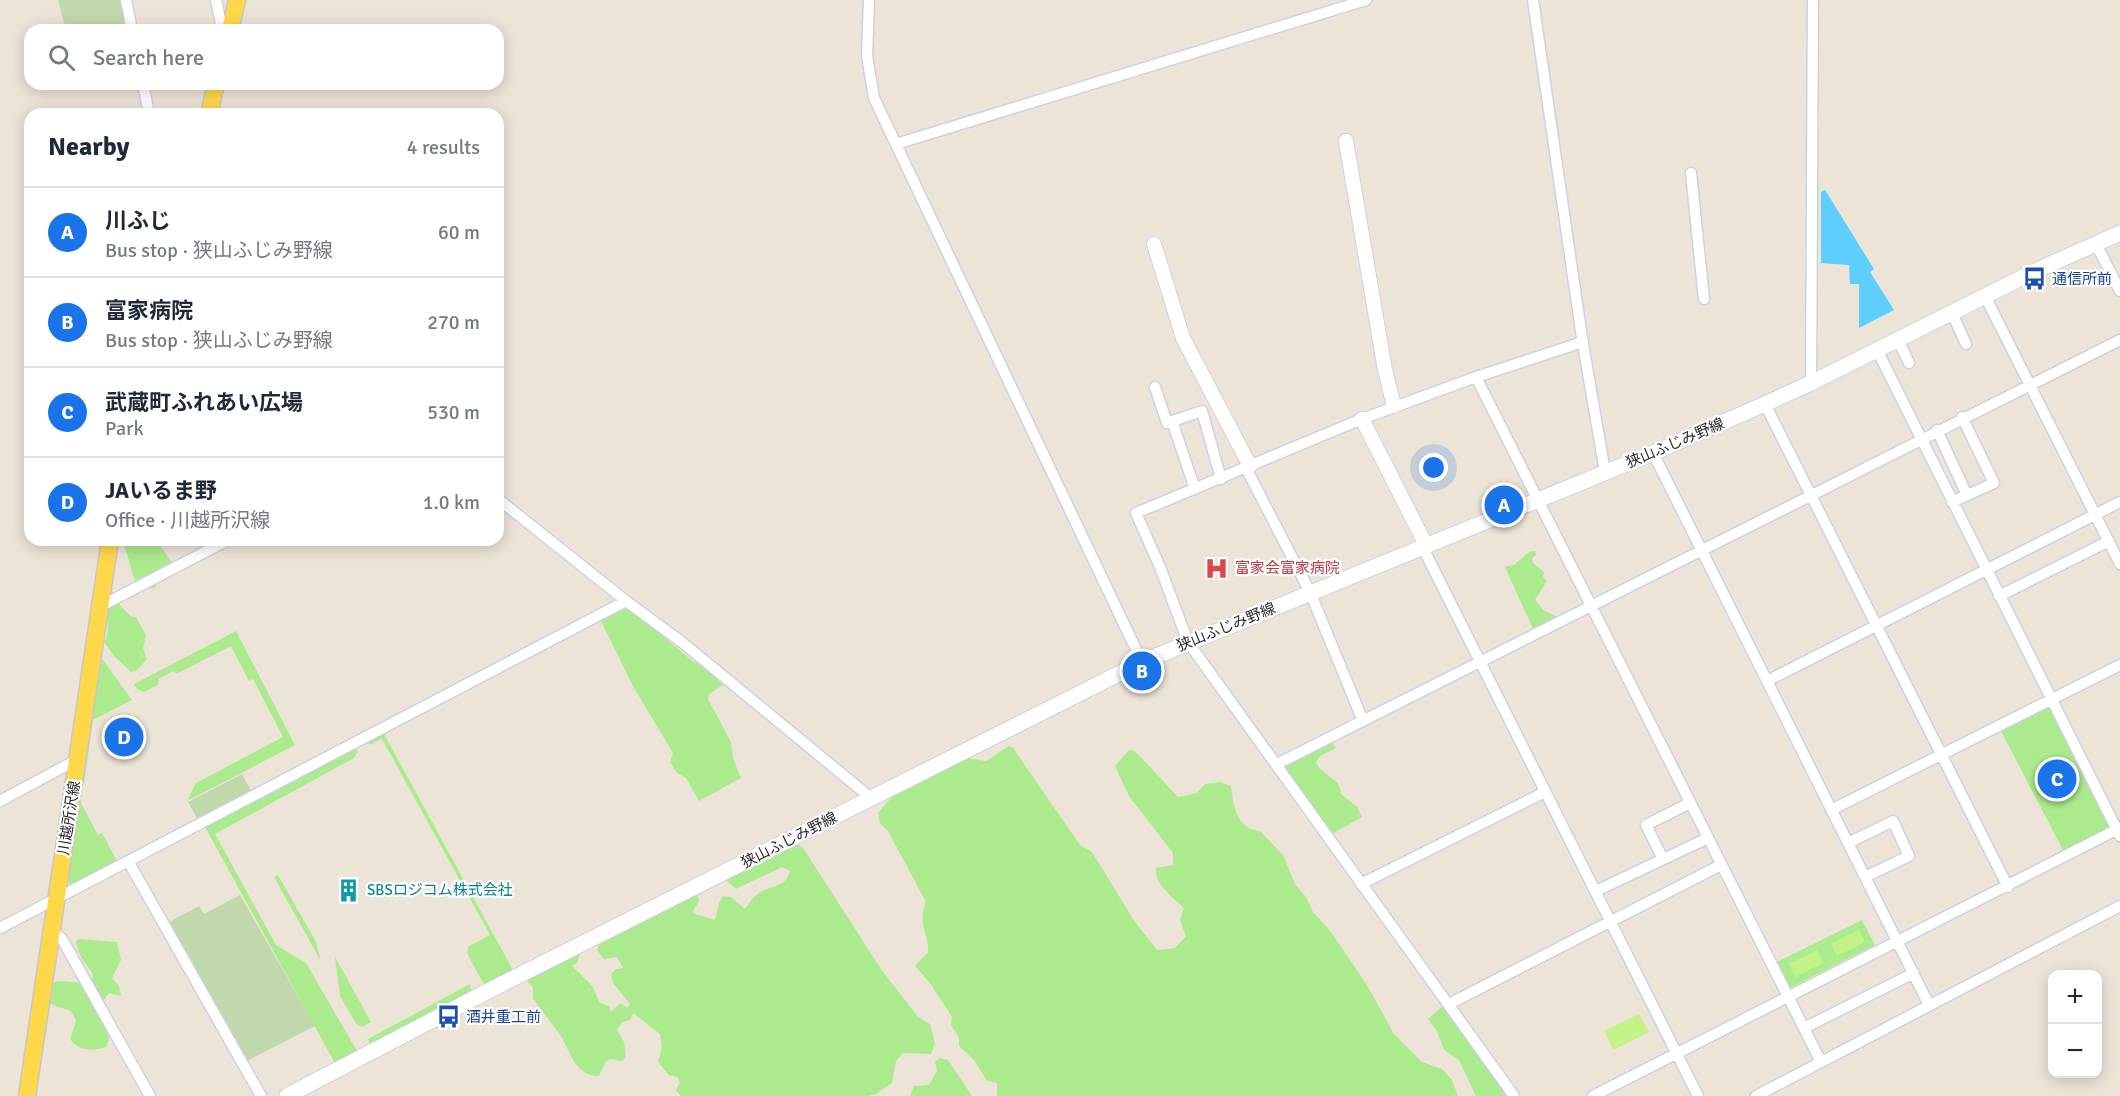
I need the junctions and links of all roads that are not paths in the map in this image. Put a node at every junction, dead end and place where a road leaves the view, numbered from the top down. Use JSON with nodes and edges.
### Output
{"nodes":[{"id":1,"x":126,"y":0,"type":"edge"},
{"id":2,"x":216,"y":0,"type":"edge"},
{"id":3,"x":237,"y":0,"type":"edge"},
{"id":4,"x":869,"y":0,"type":"edge"},
{"id":5,"x":1366,"y":0,"type":"edge"},
{"id":6,"x":1533,"y":0,"type":"edge"},
{"id":7,"x":1813,"y":0,"type":"edge"},
{"id":8,"x":131,"y":24,"type":"edge"},
{"id":9,"x":221,"y":24,"type":"edge"},
{"id":10,"x":231,"y":24,"type":"edge"},
{"id":11,"x":144,"y":90,"type":"edge"},
{"id":12,"x":215,"y":90,"type":"edge"},
{"id":13,"x":147,"y":108,"type":"edge"},
{"id":14,"x":210,"y":108,"type":"edge"},
{"id":15,"x":1346,"y":141,"type":"dead end"},
{"id":16,"x":896,"y":144,"type":"junction"},
{"id":17,"x":1691,"y":173,"type":"dead end"},
{"id":18,"x":2120,"y":233,"type":"edge"},
{"id":19,"x":1154,"y":244,"type":"dead end"},
{"id":20,"x":2096,"y":244,"type":"junction"},
{"id":21,"x":2120,"y":291,"type":"edge"},
{"id":22,"x":1984,"y":296,"type":"junction"},
{"id":23,"x":1704,"y":300,"type":"dead end"},
{"id":24,"x":1952,"y":313,"type":"junction"},
{"id":25,"x":1898,"y":340,"type":"junction"},
{"id":26,"x":2120,"y":340,"type":"edge"},
{"id":27,"x":1583,"y":342,"type":"junction"},
{"id":28,"x":1966,"y":344,"type":"dead end"},
{"id":29,"x":1877,"y":350,"type":"junction"},
{"id":30,"x":1909,"y":363,"type":"dead end"},
{"id":31,"x":1476,"y":377,"type":"junction"},
{"id":32,"x":1811,"y":383,"type":"junction"},
{"id":33,"x":2029,"y":385,"type":"junction"},
{"id":34,"x":1155,"y":387,"type":"dead end"},
{"id":35,"x":1765,"y":404,"type":"junction"},
{"id":36,"x":1217,"y":405,"type":"junction"},
{"id":37,"x":1394,"y":406,"type":"junction"},
{"id":38,"x":1202,"y":411,"type":"junction"},
{"id":39,"x":1962,"y":417,"type":"junction"},
{"id":40,"x":1362,"y":419,"type":"junction"},
{"id":41,"x":1172,"y":421,"type":"junction"},
{"id":42,"x":1937,"y":430,"type":"junction"},
{"id":43,"x":1920,"y":438,"type":"junction"},
{"id":44,"x":1653,"y":453,"type":"junction"},
{"id":45,"x":1248,"y":467,"type":"junction"},
{"id":46,"x":1605,"y":472,"type":"junction"},
{"id":47,"x":1221,"y":479,"type":"junction"},
{"id":48,"x":1196,"y":489,"type":"junction"},
{"id":49,"x":1810,"y":494,"type":"junction"},
{"id":50,"x":1967,"y":495,"type":"junction"},
{"id":51,"x":1538,"y":499,"type":"junction"},
{"id":52,"x":1952,"y":502,"type":"junction"},
{"id":53,"x":2120,"y":502,"type":"edge"},
{"id":54,"x":504,"y":504,"type":"edge"},
{"id":55,"x":2095,"y":514,"type":"junction"},
{"id":56,"x":2109,"y":541,"type":"junction"},
{"id":57,"x":109,"y":546,"type":"edge"},
{"id":58,"x":216,"y":546,"type":"edge"},
{"id":59,"x":1424,"y":546,"type":"junction"},
{"id":60,"x":1700,"y":550,"type":"junction"},
{"id":61,"x":2118,"y":556,"type":"edge"},
{"id":62,"x":1986,"y":570,"type":"junction"},
{"id":63,"x":1310,"y":592,"type":"junction"},
{"id":64,"x":1999,"y":596,"type":"junction"},
{"id":65,"x":626,"y":601,"type":"junction"},
{"id":66,"x":1591,"y":606,"type":"junction"},
{"id":67,"x":99,"y":607,"type":"junction"},
{"id":68,"x":1876,"y":624,"type":"junction"},
{"id":69,"x":1188,"y":642,"type":"junction"},
{"id":70,"x":1142,"y":662,"type":"junction"},
{"id":71,"x":1480,"y":662,"type":"junction"},
{"id":72,"x":2120,"y":665,"type":"edge"},
{"id":73,"x":1767,"y":681,"type":"junction"},
{"id":74,"x":2052,"y":700,"type":"junction"},
{"id":75,"x":1363,"y":722,"type":"junction"},
{"id":76,"x":1942,"y":756,"type":"junction"},
{"id":77,"x":78,"y":759,"type":"junction"},
{"id":78,"x":1277,"y":765,"type":"junction"},
{"id":79,"x":1545,"y":792,"type":"junction"},
{"id":80,"x":871,"y":798,"type":"junction"},
{"id":81,"x":0,"y":801,"type":"edge"},
{"id":82,"x":1690,"y":803,"type":"junction"},
{"id":83,"x":1831,"y":810,"type":"junction"},
{"id":84,"x":2119,"y":831,"type":"edge"},
{"id":85,"x":1708,"y":838,"type":"junction"},
{"id":86,"x":1848,"y":843,"type":"junction"},
{"id":87,"x":1663,"y":859,"type":"junction"},
{"id":88,"x":128,"y":861,"type":"junction"},
{"id":89,"x":1721,"y":865,"type":"junction"},
{"id":90,"x":1865,"y":877,"type":"junction"},
{"id":91,"x":1361,"y":884,"type":"junction"},
{"id":92,"x":2008,"y":886,"type":"junction"},
{"id":93,"x":1596,"y":891,"type":"junction"},
{"id":94,"x":57,"y":898,"type":"junction"},
{"id":95,"x":2120,"y":906,"type":"edge"},
{"id":96,"x":1612,"y":921,"type":"junction"},
{"id":97,"x":0,"y":928,"type":"edge"},
{"id":98,"x":51,"y":930,"type":"junction"},
{"id":99,"x":1898,"y":942,"type":"junction"},
{"id":100,"x":1914,"y":973,"type":"junction"},
{"id":101,"x":1788,"y":997,"type":"junction"},
{"id":102,"x":1449,"y":1004,"type":"junction"},
{"id":103,"x":1929,"y":1005,"type":"junction"},
{"id":104,"x":1804,"y":1028,"type":"junction"},
{"id":105,"x":1677,"y":1053,"type":"junction"},
{"id":106,"x":1821,"y":1062,"type":"junction"},
{"id":107,"x":27,"y":1096,"type":"edge"},
{"id":108,"x":150,"y":1096,"type":"edge"},
{"id":109,"x":261,"y":1096,"type":"edge"},
{"id":110,"x":287,"y":1096,"type":"edge"},
{"id":111,"x":1514,"y":1096,"type":"edge"},
{"id":112,"x":1593,"y":1096,"type":"edge"},
{"id":113,"x":1698,"y":1096,"type":"edge"},
{"id":114,"x":1756,"y":1096,"type":"edge"}],
"edges":[{"from":1,"to":8,"type":"street"},
{"from":2,"to":9,"type":"street"},
{"from":3,"to":10,"type":"main road"},
{"from":4,"to":16,"type":"street"},
{"from":5,"to":16,"type":"street"},
{"from":6,"to":27,"type":"street"},
{"from":7,"to":32,"type":"street"},
{"from":11,"to":13,"type":"street"},
{"from":12,"to":14,"type":"main road"},
{"from":15,"to":37,"type":"street"},
{"from":16,"to":70,"type":"street"},
{"from":17,"to":23,"type":"street"},
{"from":18,"to":20,"type":"main road","name":"狭山ふじみ野線"},
{"from":19,"to":36,"type":"street"},
{"from":20,"to":21,"type":"street"},
{"from":20,"to":22,"type":"main road","name":"狭山ふじみ野線"},
{"from":22,"to":24,"type":"main road","name":"狭山ふじみ野線"},
{"from":22,"to":33,"type":"street"},
{"from":24,"to":25,"type":"main road","name":"狭山ふじみ野線"},
{"from":24,"to":28,"type":"street"},
{"from":25,"to":29,"type":"main road","name":"狭山ふじみ野線"},
{"from":25,"to":30,"type":"street"},
{"from":26,"to":33,"type":"street"},
{"from":27,"to":31,"type":"street"},
{"from":27,"to":46,"type":"street"},
{"from":29,"to":32,"type":"main road","name":"狭山ふじみ野線"},
{"from":29,"to":43,"type":"street"},
{"from":31,"to":37,"type":"street"},
{"from":31,"to":51,"type":"street"},
{"from":32,"to":35,"type":"main road","name":"狭山ふじみ野線"},
{"from":33,"to":39,"type":"street"},
{"from":33,"to":55,"type":"street"},
{"from":34,"to":41,"type":"street"},
{"from":35,"to":44,"type":"main road","name":"狭山ふじみ野線"},
{"from":35,"to":49,"type":"street"},
{"from":36,"to":38,"type":"street"},
{"from":36,"to":45,"type":"street"},
{"from":37,"to":40,"type":"street"},
{"from":38,"to":41,"type":"street"},
{"from":38,"to":47,"type":"street"},
{"from":39,"to":42,"type":"street"},
{"from":39,"to":50,"type":"street"},
{"from":40,"to":45,"type":"street"},
{"from":40,"to":59,"type":"street"},
{"from":41,"to":48,"type":"street"},
{"from":42,"to":43,"type":"street"},
{"from":42,"to":50,"type":"street"},
{"from":43,"to":49,"type":"street"},
{"from":43,"to":52,"type":"street"},
{"from":44,"to":46,"type":"main road","name":"狭山ふじみ野線"},
{"from":44,"to":60,"type":"street"},
{"from":45,"to":47,"type":"street"},
{"from":45,"to":63,"type":"street"},
{"from":46,"to":51,"type":"main road","name":"狭山ふじみ野線"},
{"from":47,"to":48,"type":"street"},
{"from":48,"to":69,"type":"street"},
{"from":49,"to":60,"type":"street"},
{"from":49,"to":68,"type":"street"},
{"from":50,"to":52,"type":"street"},
{"from":51,"to":59,"type":"main road","name":"狭山ふじみ野線"},
{"from":51,"to":66,"type":"street"},
{"from":52,"to":62,"type":"street"},
{"from":53,"to":55,"type":"street"},
{"from":54,"to":65,"type":"street"},
{"from":55,"to":56,"type":"street"},
{"from":55,"to":62,"type":"street"},
{"from":56,"to":61,"type":"street"},
{"from":56,"to":64,"type":"street"},
{"from":57,"to":67,"type":"main road","name":"川越所沢線"},
{"from":58,"to":67,"type":"street"},
{"from":59,"to":63,"type":"main road","name":"狭山ふじみ野線"},
{"from":59,"to":71,"type":"street"},
{"from":60,"to":66,"type":"street"},
{"from":60,"to":73,"type":"street"},
{"from":62,"to":64,"type":"street"},
{"from":62,"to":68,"type":"street"},
{"from":63,"to":69,"type":"main road","name":"狭山ふじみ野線"},
{"from":63,"to":75,"type":"street"},
{"from":64,"to":74,"type":"street"},
{"from":65,"to":80,"type":"street"},
{"from":65,"to":88,"type":"street"},
{"from":66,"to":71,"type":"street"},
{"from":66,"to":82,"type":"street"},
{"from":67,"to":77,"type":"main road","name":"川越所沢線"},
{"from":68,"to":73,"type":"street"},
{"from":68,"to":76,"type":"street"},
{"from":69,"to":70,"type":"main road","name":"狭山ふじみ野線"},
{"from":69,"to":78,"type":"street"},
{"from":70,"to":80,"type":"main road","name":"狭山ふじみ野線"},
{"from":71,"to":75,"type":"street"},
{"from":71,"to":79,"type":"street"},
{"from":72,"to":74,"type":"street"},
{"from":73,"to":83,"type":"street"},
{"from":74,"to":76,"type":"street"},
{"from":74,"to":84,"type":"street"},
{"from":75,"to":78,"type":"street"},
{"from":76,"to":83,"type":"street"},
{"from":76,"to":92,"type":"street"},
{"from":77,"to":81,"type":"street"},
{"from":77,"to":94,"type":"main road","name":"川越所沢線"},
{"from":78,"to":91,"type":"street"},
{"from":79,"to":91,"type":"street"},
{"from":79,"to":93,"type":"street"},
{"from":80,"to":110,"type":"main road","name":"狭山ふじみ野線"},
{"from":82,"to":85,"type":"street"},
{"from":82,"to":87,"type":"street"},
{"from":83,"to":86,"type":"street"},
{"from":84,"to":92,"type":"street"},
{"from":85,"to":87,"type":"street"},
{"from":85,"to":89,"type":"street"},
{"from":86,"to":90,"type":"street"},
{"from":86,"to":90,"type":"street"},
{"from":87,"to":93,"type":"street"},
{"from":88,"to":94,"type":"street"},
{"from":88,"to":109,"type":"street"},
{"from":89,"to":96,"type":"street"},
{"from":89,"to":101,"type":"street"},
{"from":90,"to":99,"type":"street"},
{"from":91,"to":102,"type":"street"},
{"from":92,"to":99,"type":"street"},
{"from":93,"to":96,"type":"street"},
{"from":94,"to":97,"type":"street"},
{"from":94,"to":98,"type":"main road","name":"川越所沢線"},
{"from":95,"to":103,"type":"street"},
{"from":96,"to":102,"type":"street"},
{"from":96,"to":105,"type":"street"},
{"from":98,"to":107,"type":"main road","name":"川越所沢線"},
{"from":98,"to":108,"type":"street"},
{"from":99,"to":100,"type":"street"},
{"from":99,"to":101,"type":"street"},
{"from":100,"to":103,"type":"street"},
{"from":100,"to":104,"type":"street"},
{"from":101,"to":104,"type":"street"},
{"from":101,"to":105,"type":"street"},
{"from":102,"to":111,"type":"street"},
{"from":103,"to":106,"type":"street"},
{"from":104,"to":106,"type":"street"},
{"from":105,"to":112,"type":"street"},
{"from":105,"to":113,"type":"street"},
{"from":106,"to":114,"type":"street"}]}
